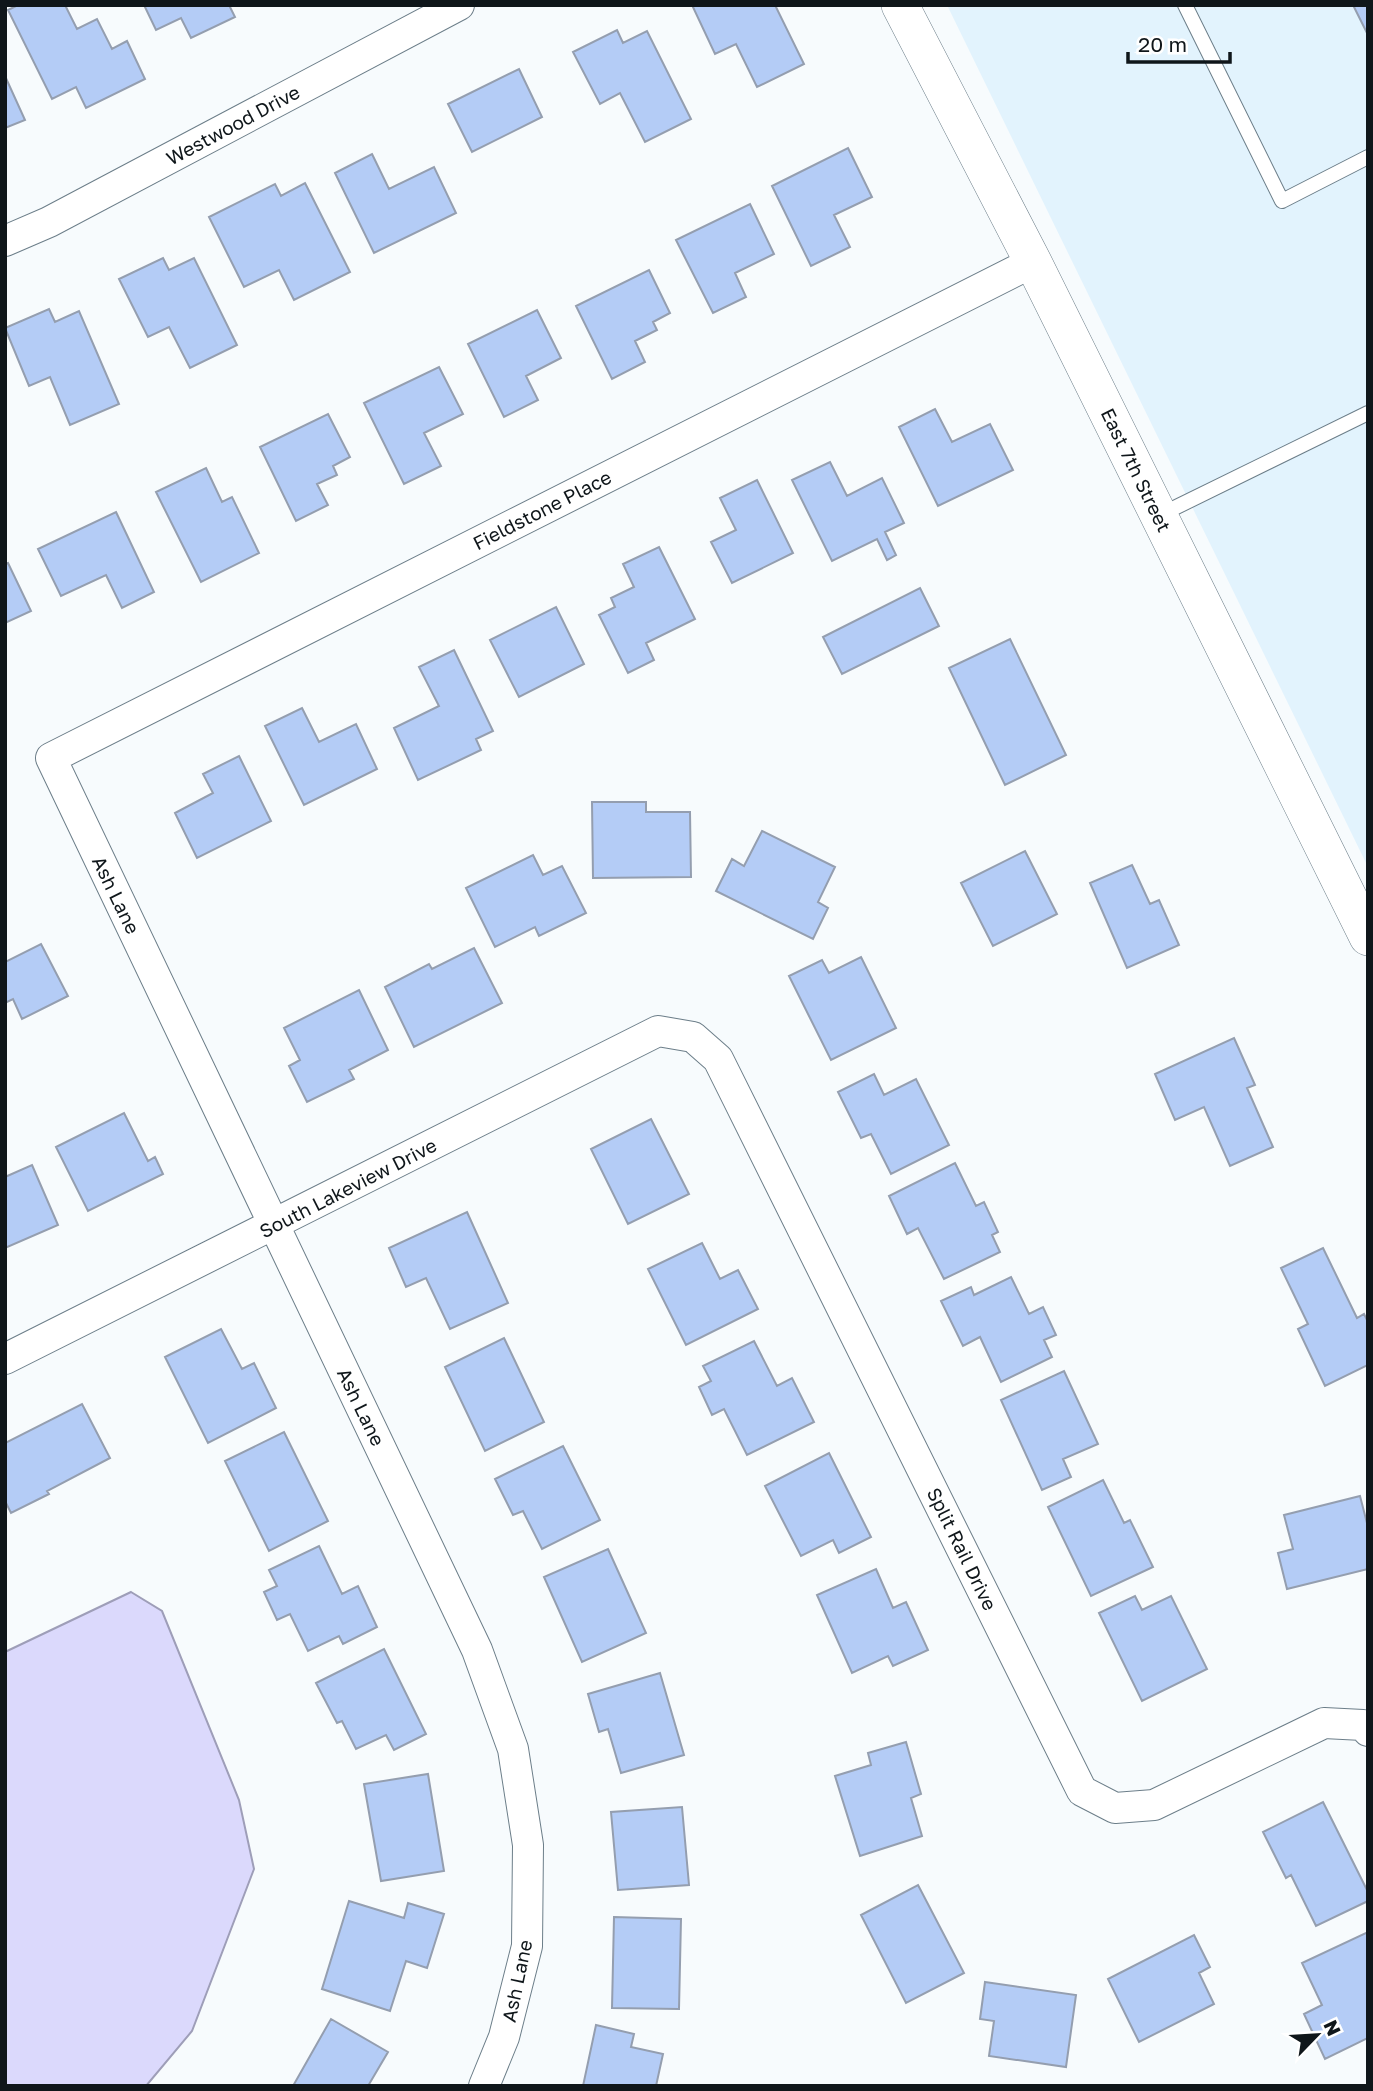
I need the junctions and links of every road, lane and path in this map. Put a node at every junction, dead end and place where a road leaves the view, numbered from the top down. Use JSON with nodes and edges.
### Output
{"nodes":[{"id":1,"x":459,"y":5,"type":"edge"},
{"id":2,"x":900,"y":5,"type":"edge"},
{"id":3,"x":1185,"y":5,"type":"edge"},
{"id":4,"x":1368,"y":157,"type":"edge"},
{"id":5,"x":5,"y":241,"type":"edge"},
{"id":6,"x":1033,"y":261,"type":"junction"},
{"id":7,"x":1368,"y":413,"type":"edge"},
{"id":8,"x":1158,"y":516,"type":"junction"},
{"id":9,"x":51,"y":758,"type":"joint"},
{"id":10,"x":1368,"y":937,"type":"edge"},
{"id":11,"x":693,"y":1037,"type":"joint"},
{"id":12,"x":274,"y":1225,"type":"junction"},
{"id":13,"x":5,"y":1359,"type":"edge"},
{"id":14,"x":1368,"y":1731,"type":"edge"},
{"id":15,"x":484,"y":2086,"type":"edge"}],
"edges":[{"from":1,"to":5,"type":"street","name":"Westwood Drive"},
{"from":2,"to":6,"type":"street","name":"East 7th Street"},
{"from":3,"to":4,"type":"lane"},
{"from":6,"to":8,"type":"street","name":"East 7th Street"},
{"from":6,"to":9,"type":"street","name":"Fieldstone Place"},
{"from":7,"to":8,"type":"lane"},
{"from":8,"to":10,"type":"street","name":"East 7th Street"},
{"from":9,"to":12,"type":"street","name":"Ash Lane"},
{"from":11,"to":12,"type":"street","name":"South Lakeview Drive"},
{"from":11,"to":14,"type":"street","name":"Split Rail Drive"},
{"from":12,"to":13,"type":"street","name":"South Lakeview Drive"},
{"from":12,"to":15,"type":"street","name":"Ash Lane"}]}
